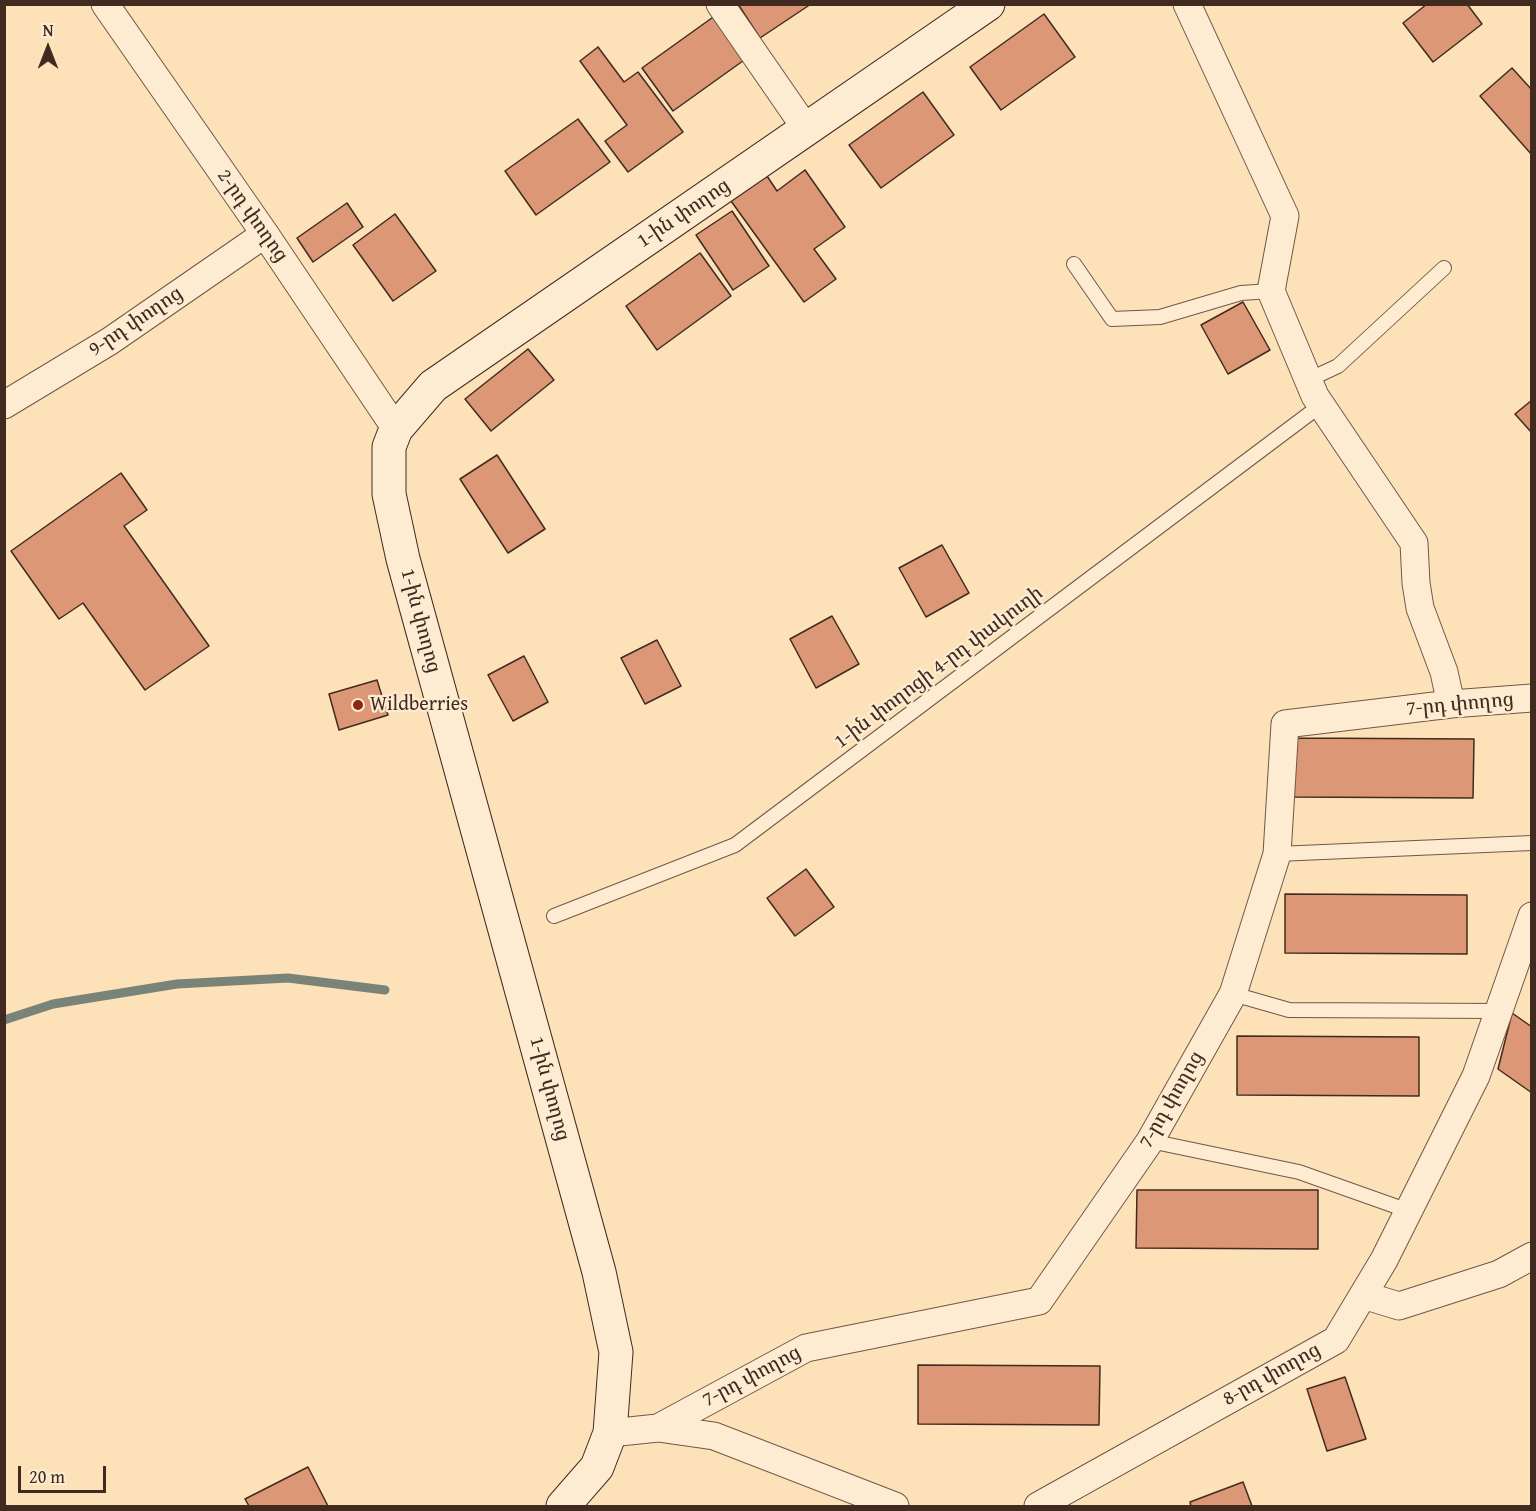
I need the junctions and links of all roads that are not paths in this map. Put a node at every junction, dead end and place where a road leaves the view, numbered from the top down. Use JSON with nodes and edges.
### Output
{"nodes":[{"id":1,"x":105,"y":4,"type":"edge"},
{"id":2,"x":720,"y":4,"type":"edge"},
{"id":3,"x":988,"y":4,"type":"edge"},
{"id":4,"x":1187,"y":4,"type":"edge"},
{"id":5,"x":807,"y":130,"type":"junction"},
{"id":6,"x":265,"y":234,"type":"junction"},
{"id":7,"x":1074,"y":264,"type":"dead end"},
{"id":8,"x":1444,"y":268,"type":"dead end"},
{"id":9,"x":1271,"y":291,"type":"junction"},
{"id":10,"x":1308,"y":380,"type":"junction"},
{"id":11,"x":4,"y":405,"type":"edge"},
{"id":12,"x":1322,"y":405,"type":"junction"},
{"id":13,"x":396,"y":429,"type":"junction"},
{"id":14,"x":1532,"y":698,"type":"edge"},
{"id":15,"x":1451,"y":704,"type":"junction"},
{"id":16,"x":1532,"y":843,"type":"edge"},
{"id":17,"x":1276,"y":854,"type":"junction"},
{"id":18,"x":554,"y":916,"type":"dead end"},
{"id":19,"x":1532,"y":916,"type":"edge"},
{"id":20,"x":1233,"y":994,"type":"junction"},
{"id":21,"x":1499,"y":1011,"type":"junction"},
{"id":22,"x":1150,"y":1141,"type":"junction"},
{"id":23,"x":1408,"y":1211,"type":"junction"},
{"id":24,"x":1532,"y":1256,"type":"edge"},
{"id":25,"x":1363,"y":1295,"type":"junction"},
{"id":26,"x":658,"y":1428,"type":"junction"},
{"id":27,"x":610,"y":1433,"type":"junction"},
{"id":28,"x":563,"y":1506,"type":"edge"},
{"id":29,"x":895,"y":1506,"type":"edge"},
{"id":30,"x":1038,"y":1506,"type":"edge"}],
"edges":[{"from":1,"to":6,"type":"street","name":"2-րդ փողոց"},
{"from":2,"to":5,"type":"street"},
{"from":3,"to":5,"type":"main road","name":"1-ին փողոց"},
{"from":4,"to":9,"type":"street"},
{"from":5,"to":13,"type":"main road","name":"1-ին փողոց"},
{"from":6,"to":11,"type":"street","name":"9-րդ փողոց"},
{"from":6,"to":13,"type":"street","name":"2-րդ փողոց"},
{"from":7,"to":9,"type":"lane"},
{"from":8,"to":10,"type":"lane"},
{"from":9,"to":10,"type":"street"},
{"from":10,"to":12,"type":"street"},
{"from":12,"to":15,"type":"street"},
{"from":12,"to":18,"type":"lane","name":"1-ին փողոցի 4-րդ փակուղի"},
{"from":13,"to":27,"type":"main road","name":"1-ին փողոց"},
{"from":14,"to":15,"type":"street","name":"7-րդ փողոց"},
{"from":15,"to":17,"type":"street","name":"7-րդ փողոց"},
{"from":16,"to":17,"type":"lane"},
{"from":17,"to":20,"type":"street","name":"7-րդ փողոց"},
{"from":19,"to":21,"type":"street"},
{"from":20,"to":21,"type":"lane"},
{"from":20,"to":22,"type":"street","name":"7-րդ փողոց"},
{"from":21,"to":23,"type":"street"},
{"from":22,"to":23,"type":"lane"},
{"from":22,"to":26,"type":"street","name":"7-րդ փողոց"},
{"from":23,"to":25,"type":"street"},
{"from":24,"to":25,"type":"street"},
{"from":25,"to":30,"type":"street","name":"8-րդ փողոց"},
{"from":26,"to":27,"type":"street"},
{"from":26,"to":29,"type":"street"},
{"from":27,"to":28,"type":"main road","name":"1-ին փողոց"}]}
